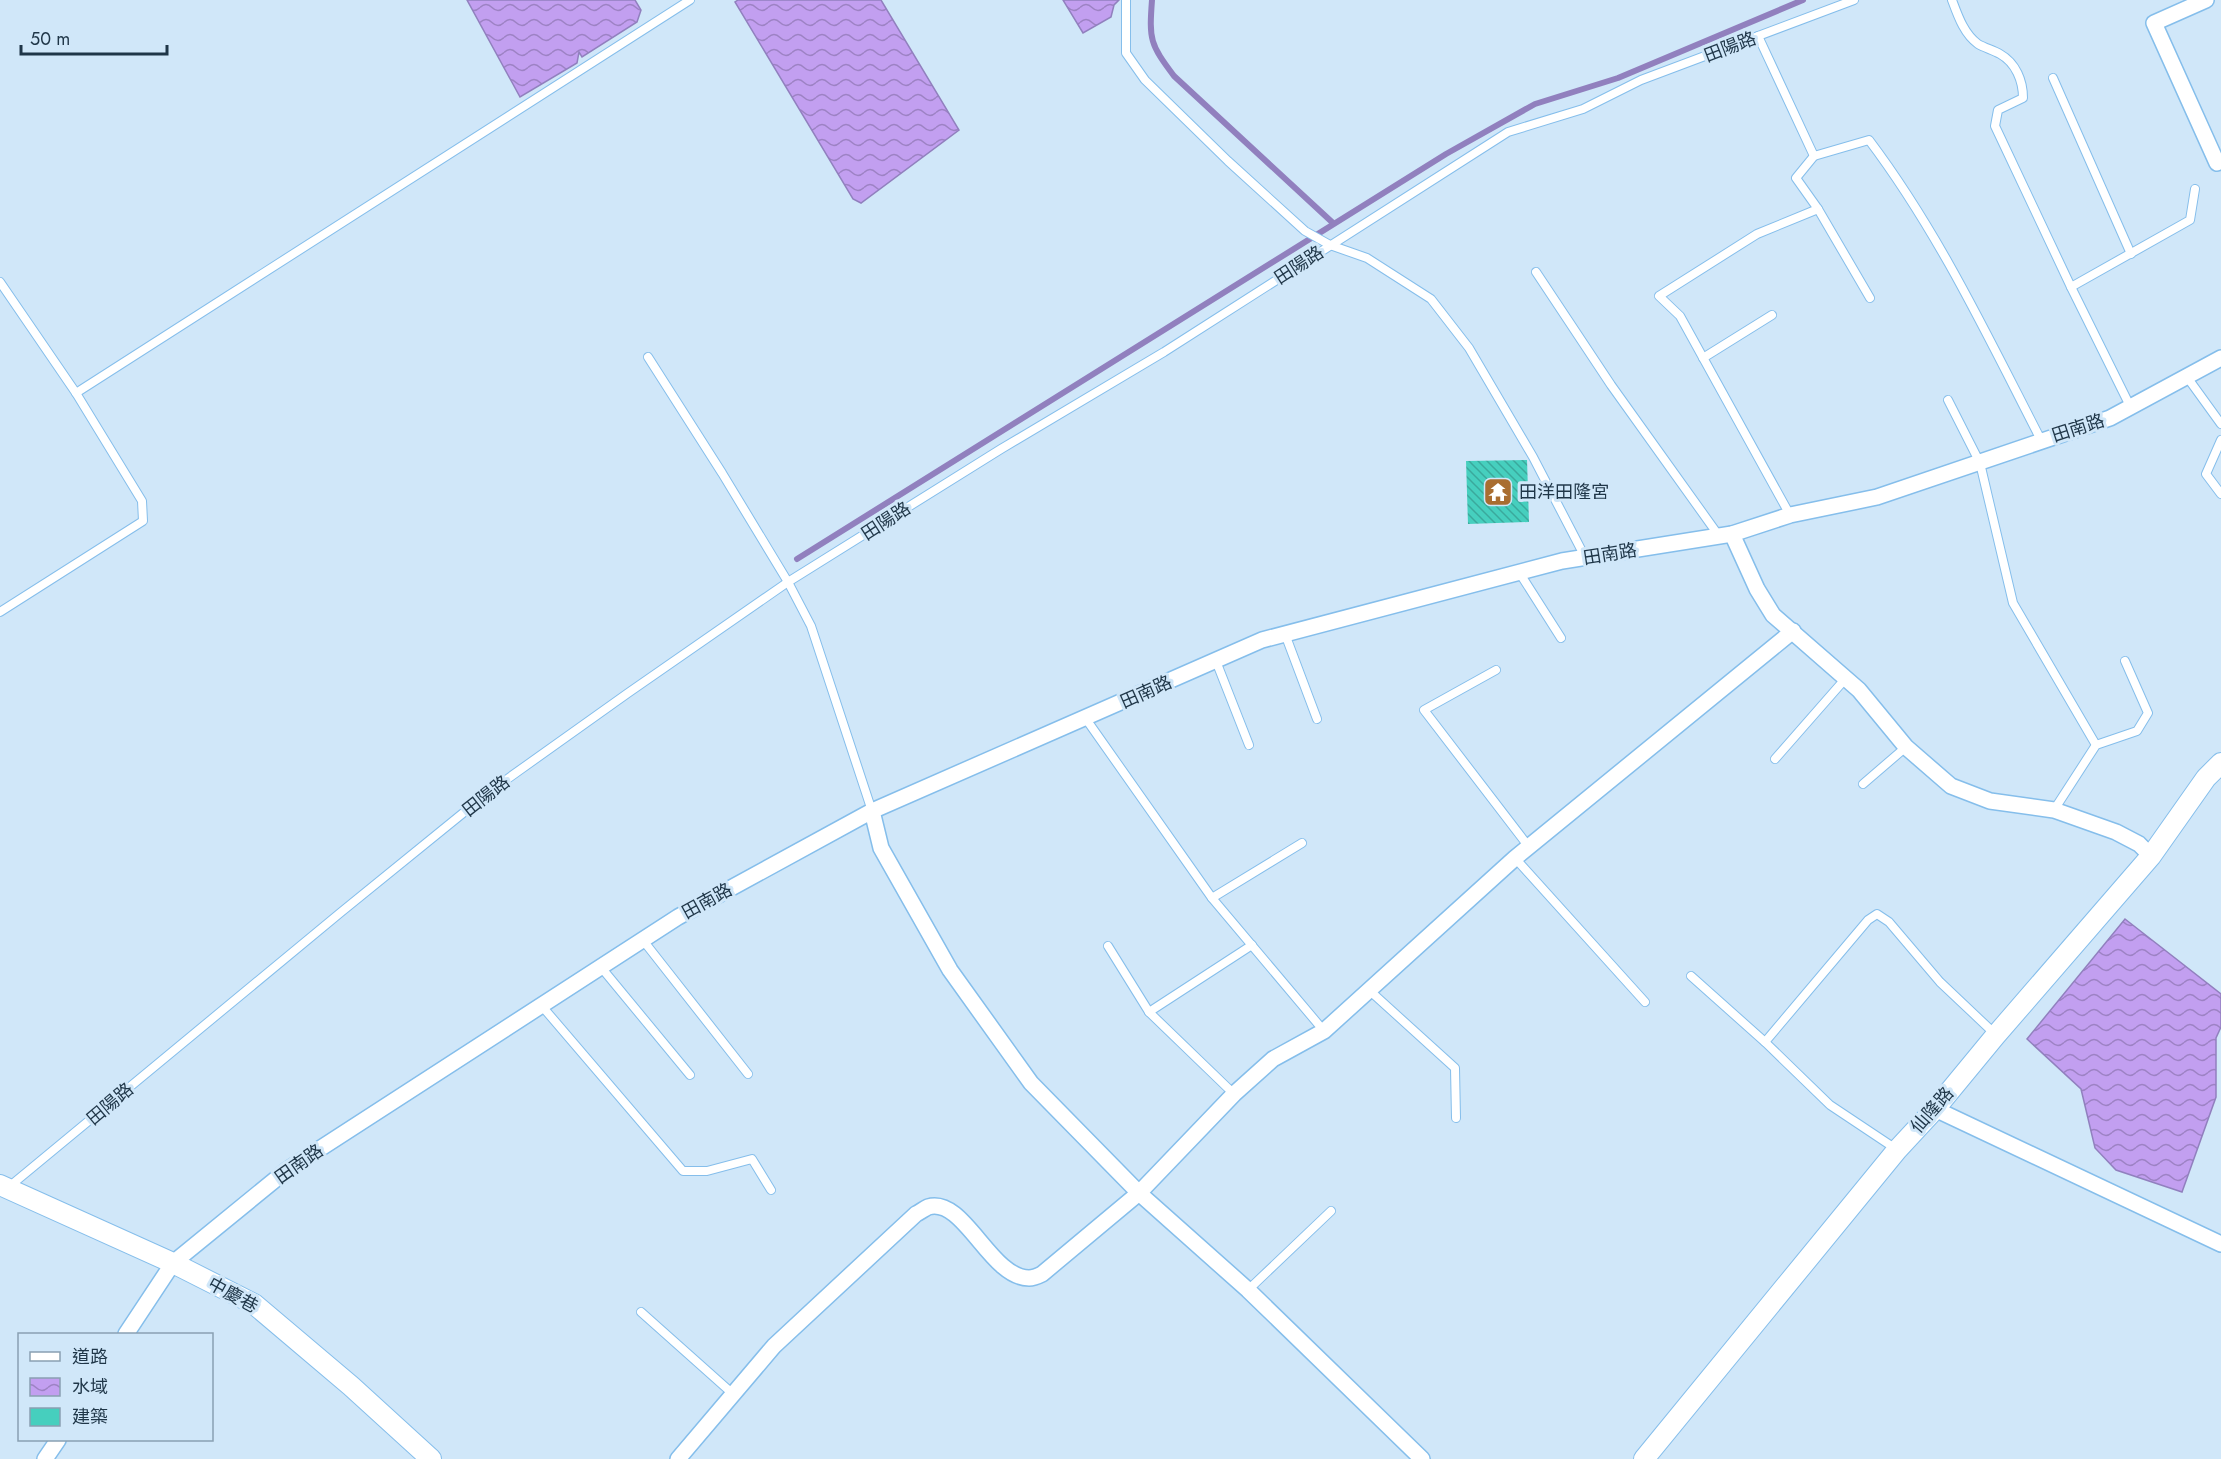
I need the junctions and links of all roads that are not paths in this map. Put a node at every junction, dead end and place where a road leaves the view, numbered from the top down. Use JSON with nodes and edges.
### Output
{"nodes":[{"id":1,"x":690,"y":0,"type":"edge"},
{"id":2,"x":1126,"y":0,"type":"edge"},
{"id":3,"x":1854,"y":0,"type":"edge"},
{"id":4,"x":1952,"y":0,"type":"edge"},
{"id":5,"x":2206,"y":0,"type":"edge"},
{"id":6,"x":1758,"y":36,"type":"junction"},
{"id":7,"x":2053,"y":78,"type":"dead end"},
{"id":8,"x":1814,"y":156,"type":"junction"},
{"id":9,"x":2217,"y":163,"type":"dead end"},
{"id":10,"x":2195,"y":189,"type":"dead end"},
{"id":11,"x":1818,"y":209,"type":"junction"},
{"id":12,"x":1327,"y":243,"type":"junction"},
{"id":13,"x":2131,"y":254,"type":"junction"},
{"id":14,"x":1536,"y":272,"type":"dead end"},
{"id":15,"x":0,"y":282,"type":"edge"},
{"id":16,"x":2071,"y":287,"type":"junction"},
{"id":17,"x":1870,"y":298,"type":"dead end"},
{"id":18,"x":1772,"y":315,"type":"dead end"},
{"id":19,"x":648,"y":357,"type":"dead end"},
{"id":20,"x":1703,"y":358,"type":"junction"},
{"id":21,"x":2221,"y":358,"type":"edge"},
{"id":22,"x":2187,"y":377,"type":"junction"},
{"id":23,"x":76,"y":393,"type":"junction"},
{"id":24,"x":1948,"y":400,"type":"dead end"},
{"id":25,"x":2131,"y":408,"type":"junction"},
{"id":26,"x":2221,"y":423,"type":"edge"},
{"id":27,"x":2041,"y":440,"type":"junction"},
{"id":28,"x":2221,"y":440,"type":"edge"},
{"id":29,"x":1980,"y":463,"type":"junction"},
{"id":30,"x":2221,"y":494,"type":"edge"},
{"id":31,"x":1790,"y":515,"type":"junction"},
{"id":32,"x":1725,"y":535,"type":"junction"},
{"id":33,"x":1585,"y":558,"type":"junction"},
{"id":34,"x":1518,"y":572,"type":"junction"},
{"id":35,"x":788,"y":582,"type":"junction"},
{"id":36,"x":0,"y":612,"type":"edge"},
{"id":37,"x":1793,"y":631,"type":"junction"},
{"id":38,"x":1285,"y":634,"type":"junction"},
{"id":39,"x":1561,"y":638,"type":"dead end"},
{"id":40,"x":1216,"y":661,"type":"junction"},
{"id":41,"x":2125,"y":661,"type":"dead end"},
{"id":42,"x":1496,"y":670,"type":"dead end"},
{"id":43,"x":1846,"y":678,"type":"junction"},
{"id":44,"x":1317,"y":718,"type":"dead end"},
{"id":45,"x":1086,"y":719,"type":"junction"},
{"id":46,"x":1249,"y":745,"type":"dead end"},
{"id":47,"x":2096,"y":745,"type":"junction"},
{"id":48,"x":1906,"y":747,"type":"junction"},
{"id":49,"x":1775,"y":759,"type":"dead end"},
{"id":50,"x":2221,"y":763,"type":"edge"},
{"id":51,"x":1863,"y":784,"type":"dead end"},
{"id":52,"x":2054,"y":810,"type":"junction"},
{"id":53,"x":872,"y":811,"type":"junction"},
{"id":54,"x":1302,"y":843,"type":"dead end"},
{"id":55,"x":1529,"y":847,"type":"junction"},
{"id":56,"x":2151,"y":856,"type":"junction"},
{"id":57,"x":1515,"y":858,"type":"junction"},
{"id":58,"x":1212,"y":898,"type":"junction"},
{"id":59,"x":642,"y":939,"type":"junction"},
{"id":60,"x":1252,"y":945,"type":"junction"},
{"id":61,"x":1107,"y":946,"type":"dead end"},
{"id":62,"x":600,"y":966,"type":"junction"},
{"id":63,"x":1691,"y":976,"type":"dead end"},
{"id":64,"x":1369,"y":990,"type":"junction"},
{"id":65,"x":1645,"y":1002,"type":"dead end"},
{"id":66,"x":541,"y":1004,"type":"junction"},
{"id":67,"x":1149,"y":1012,"type":"junction"},
{"id":68,"x":1324,"y":1031,"type":"junction"},
{"id":69,"x":1996,"y":1035,"type":"junction"},
{"id":70,"x":1765,"y":1042,"type":"junction"},
{"id":71,"x":748,"y":1074,"type":"dead end"},
{"id":72,"x":690,"y":1075,"type":"dead end"},
{"id":73,"x":1234,"y":1094,"type":"junction"},
{"id":74,"x":1935,"y":1109,"type":"junction"},
{"id":75,"x":1456,"y":1118,"type":"dead end"},
{"id":76,"x":1897,"y":1150,"type":"junction"},
{"id":77,"x":4,"y":1187,"type":"edge"},
{"id":78,"x":771,"y":1190,"type":"dead end"},
{"id":79,"x":1139,"y":1193,"type":"junction"},
{"id":80,"x":1331,"y":1211,"type":"dead end"},
{"id":81,"x":2221,"y":1244,"type":"edge"},
{"id":82,"x":173,"y":1263,"type":"junction"},
{"id":83,"x":1248,"y":1290,"type":"junction"},
{"id":84,"x":641,"y":1312,"type":"dead end"},
{"id":85,"x":127,"y":1333,"type":"edge"},
{"id":86,"x":733,"y":1394,"type":"junction"},
{"id":87,"x":57,"y":1441,"type":"edge"},
{"id":88,"x":45,"y":1459,"type":"edge"},
{"id":89,"x":431,"y":1459,"type":"edge"},
{"id":90,"x":678,"y":1459,"type":"edge"},
{"id":91,"x":1422,"y":1459,"type":"edge"},
{"id":92,"x":1644,"y":1459,"type":"edge"}],
"edges":[{"from":1,"to":23,"type":"lane"},
{"from":2,"to":12,"type":"lane"},
{"from":3,"to":6,"type":"lane","name":"田陽路"},
{"from":4,"to":16,"type":"lane"},
{"from":5,"to":9,"type":"street"},
{"from":6,"to":8,"type":"lane"},
{"from":6,"to":12,"type":"lane","name":"田陽路"},
{"from":7,"to":13,"type":"lane"},
{"from":8,"to":11,"type":"lane"},
{"from":8,"to":27,"type":"lane"},
{"from":10,"to":13,"type":"lane"},
{"from":11,"to":17,"type":"lane"},
{"from":11,"to":20,"type":"lane"},
{"from":12,"to":33,"type":"lane"},
{"from":12,"to":35,"type":"lane","name":"田陽路"},
{"from":13,"to":16,"type":"lane"},
{"from":14,"to":32,"type":"lane"},
{"from":15,"to":23,"type":"lane"},
{"from":16,"to":25,"type":"lane"},
{"from":18,"to":20,"type":"lane"},
{"from":19,"to":35,"type":"lane"},
{"from":20,"to":31,"type":"lane"},
{"from":21,"to":22,"type":"street","name":"田南路"},
{"from":22,"to":25,"type":"street","name":"田南路"},
{"from":22,"to":26,"type":"lane"},
{"from":23,"to":36,"type":"lane"},
{"from":24,"to":29,"type":"lane"},
{"from":25,"to":27,"type":"street","name":"田南路"},
{"from":27,"to":29,"type":"street","name":"田南路"},
{"from":28,"to":30,"type":"lane"},
{"from":29,"to":31,"type":"street","name":"田南路"},
{"from":29,"to":47,"type":"lane"},
{"from":31,"to":32,"type":"street","name":"田南路"},
{"from":32,"to":33,"type":"street","name":"田南路"},
{"from":32,"to":37,"type":"street"},
{"from":33,"to":34,"type":"street","name":"田南路"},
{"from":34,"to":38,"type":"street","name":"田南路"},
{"from":34,"to":39,"type":"lane"},
{"from":35,"to":53,"type":"lane"},
{"from":35,"to":77,"type":"lane","name":"田陽路"},
{"from":37,"to":43,"type":"street"},
{"from":37,"to":55,"type":"street"},
{"from":38,"to":40,"type":"street","name":"田南路"},
{"from":38,"to":44,"type":"lane"},
{"from":40,"to":45,"type":"street","name":"田南路"},
{"from":40,"to":46,"type":"lane"},
{"from":41,"to":47,"type":"lane"},
{"from":42,"to":55,"type":"lane"},
{"from":43,"to":48,"type":"street"},
{"from":43,"to":49,"type":"lane"},
{"from":45,"to":53,"type":"street","name":"田南路"},
{"from":45,"to":58,"type":"lane"},
{"from":47,"to":52,"type":"lane"},
{"from":48,"to":51,"type":"lane"},
{"from":48,"to":52,"type":"street"},
{"from":50,"to":56,"type":"street","name":"仙隆路"},
{"from":52,"to":56,"type":"street"},
{"from":53,"to":59,"type":"street","name":"田南路"},
{"from":53,"to":79,"type":"street"},
{"from":54,"to":58,"type":"lane"},
{"from":55,"to":57,"type":"street"},
{"from":56,"to":69,"type":"street","name":"仙隆路"},
{"from":57,"to":64,"type":"street"},
{"from":57,"to":65,"type":"lane"},
{"from":58,"to":60,"type":"lane"},
{"from":59,"to":62,"type":"street","name":"田南路"},
{"from":59,"to":71,"type":"lane"},
{"from":60,"to":67,"type":"lane"},
{"from":60,"to":68,"type":"lane"},
{"from":61,"to":67,"type":"lane"},
{"from":62,"to":66,"type":"street","name":"田南路"},
{"from":62,"to":72,"type":"lane"},
{"from":63,"to":70,"type":"lane"},
{"from":64,"to":68,"type":"street"},
{"from":64,"to":75,"type":"lane"},
{"from":66,"to":78,"type":"lane"},
{"from":66,"to":82,"type":"street","name":"田南路"},
{"from":67,"to":73,"type":"lane"},
{"from":68,"to":73,"type":"street"},
{"from":69,"to":70,"type":"lane"},
{"from":69,"to":74,"type":"street","name":"仙隆路"},
{"from":70,"to":76,"type":"lane"},
{"from":73,"to":79,"type":"street"},
{"from":74,"to":76,"type":"street","name":"仙隆路"},
{"from":74,"to":81,"type":"street"},
{"from":76,"to":92,"type":"street","name":"仙隆路"},
{"from":77,"to":82,"type":"street","name":"中慶巷"},
{"from":79,"to":83,"type":"street"},
{"from":79,"to":86,"type":"street"},
{"from":80,"to":83,"type":"lane"},
{"from":82,"to":85,"type":"street","name":"田南路"},
{"from":82,"to":89,"type":"street","name":"中慶巷"},
{"from":83,"to":91,"type":"street"},
{"from":84,"to":86,"type":"lane"},
{"from":86,"to":90,"type":"street"},
{"from":87,"to":88,"type":"street"}]}
